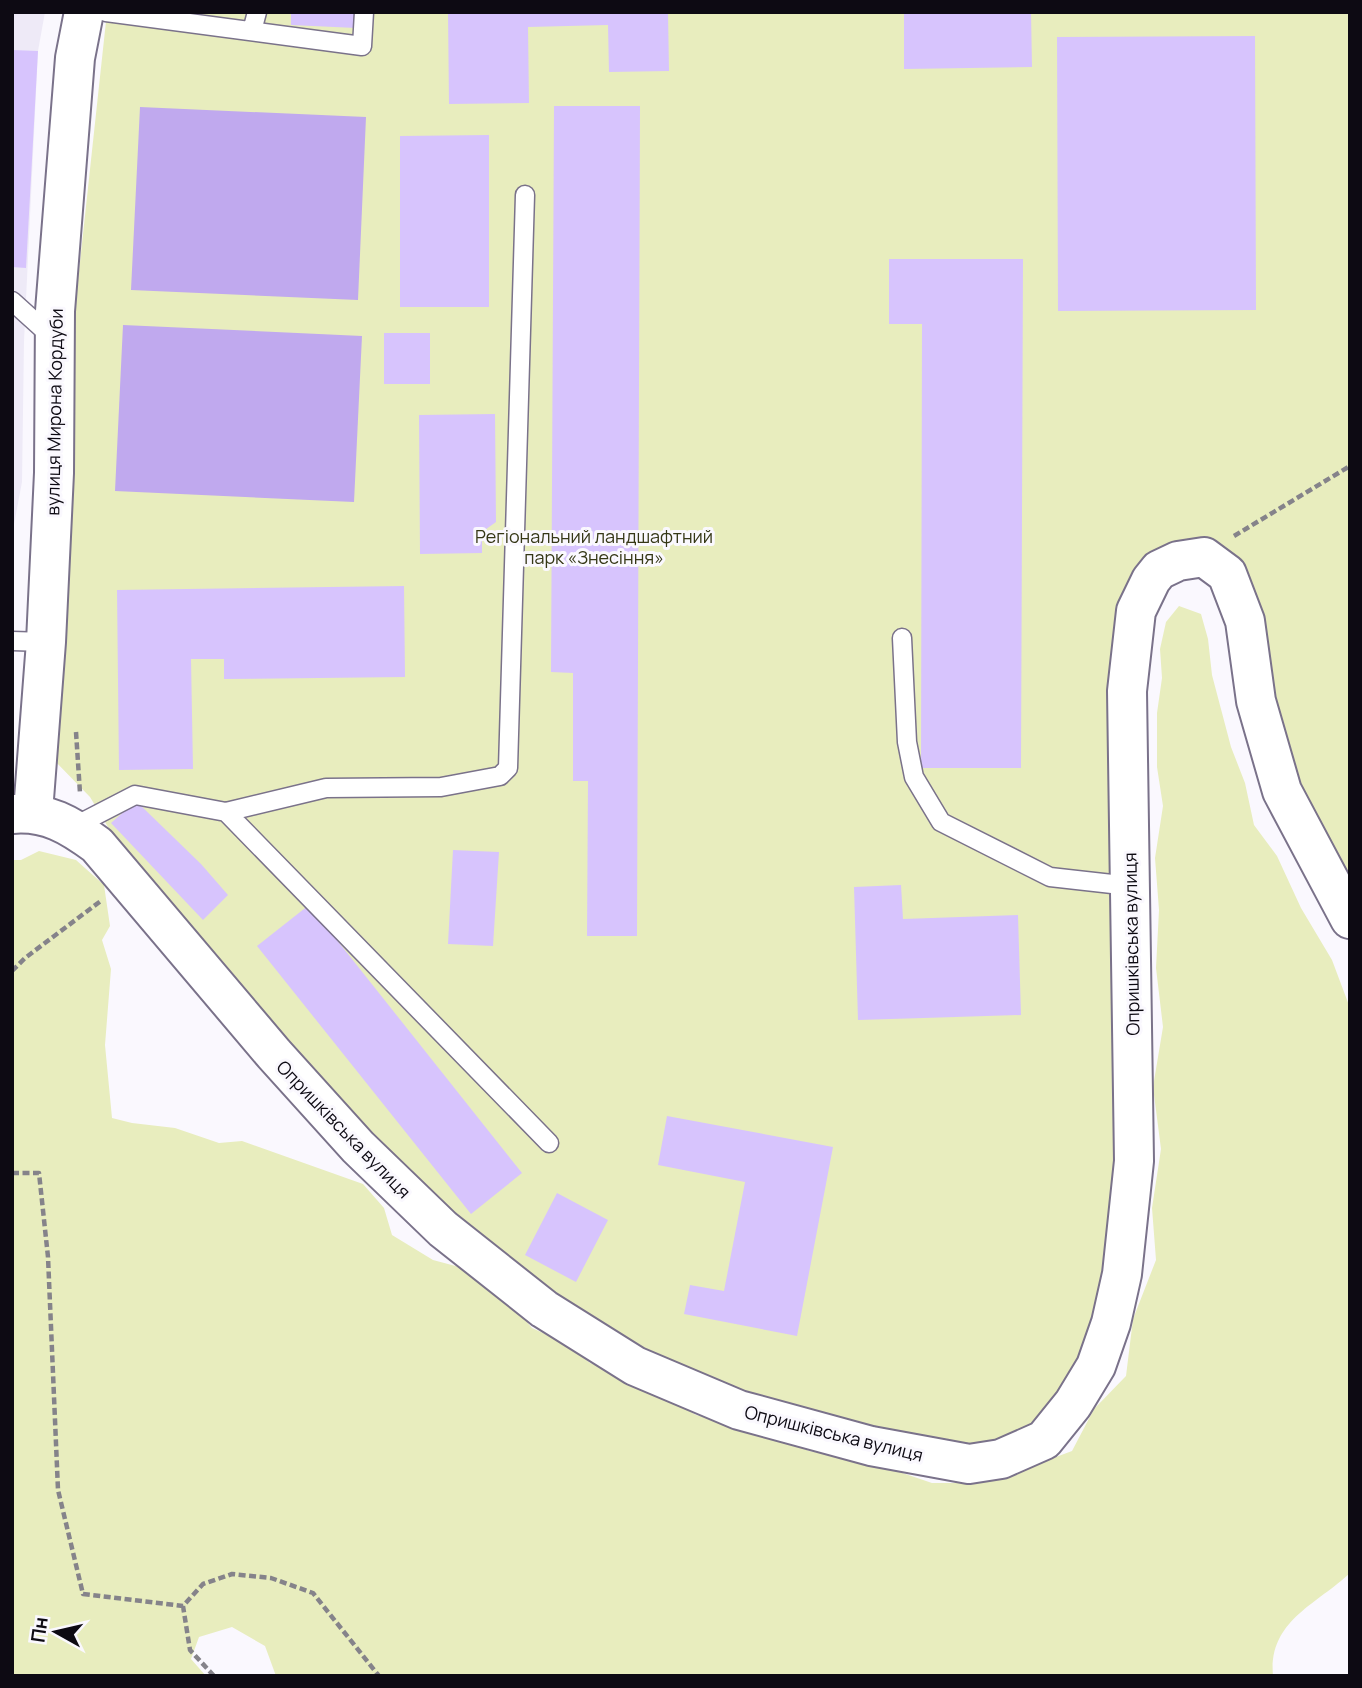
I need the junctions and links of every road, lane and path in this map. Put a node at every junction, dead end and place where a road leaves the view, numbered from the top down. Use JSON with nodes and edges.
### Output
{"nodes":[{"id":1,"x":84,"y":12,"type":"edge"},
{"id":2,"x":106,"y":12,"type":"edge"},
{"id":3,"x":257,"y":12,"type":"edge"},
{"id":4,"x":365,"y":12,"type":"edge"},
{"id":5,"x":252,"y":31,"type":"junction"},
{"id":6,"x":525,"y":195,"type":"dead end"},
{"id":7,"x":12,"y":300,"type":"edge"},
{"id":8,"x":55,"y":340,"type":"junction"},
{"id":9,"x":1350,"y":466,"type":"edge"},
{"id":10,"x":1222,"y":543,"type":"dead end"},
{"id":11,"x":902,"y":638,"type":"dead end"},
{"id":12,"x":29,"y":641,"type":"edge"},
{"id":13,"x":74,"y":721,"type":"dead end"},
{"id":14,"x":226,"y":812,"type":"junction"},
{"id":15,"x":23,"y":813,"type":"edge"},
{"id":16,"x":82,"y":822,"type":"junction"},
{"id":17,"x":1130,"y":886,"type":"junction"},
{"id":18,"x":112,"y":892,"type":"dead end"},
{"id":19,"x":1350,"y":919,"type":"edge"},
{"id":20,"x":12,"y":971,"type":"edge"},
{"id":21,"x":549,"y":1143,"type":"dead end"},
{"id":22,"x":12,"y":1173,"type":"edge"},
{"id":23,"x":183,"y":1606,"type":"junction"},
{"id":24,"x":214,"y":1676,"type":"edge"},
{"id":25,"x":379,"y":1676,"type":"edge"}],
"edges":[{"from":1,"to":8,"type":"main road","name":"вулиця Мирона Кордуби"},
{"from":2,"to":5,"type":"lane"},
{"from":3,"to":5,"type":"lane"},
{"from":4,"to":5,"type":"lane"},
{"from":6,"to":14,"type":"lane"},
{"from":7,"to":8,"type":"lane"},
{"from":8,"to":12,"type":"main road","name":"вулиця Мирона Кордуби"},
{"from":9,"to":10,"type":"path"},
{"from":11,"to":17,"type":"lane"},
{"from":12,"to":15,"type":"main road","name":"вулиця Мирона Кордуби"},
{"from":13,"to":16,"type":"path"},
{"from":14,"to":16,"type":"lane"},
{"from":14,"to":21,"type":"lane"},
{"from":15,"to":16,"type":"main road","name":"Опришківська вулиця"},
{"from":16,"to":17,"type":"main road","name":"Опришківська вулиця"},
{"from":17,"to":19,"type":"main road","name":"Опришківська вулиця"},
{"from":18,"to":20,"type":"path"},
{"from":22,"to":23,"type":"path"},
{"from":23,"to":24,"type":"path"},
{"from":23,"to":25,"type":"path"}]}
